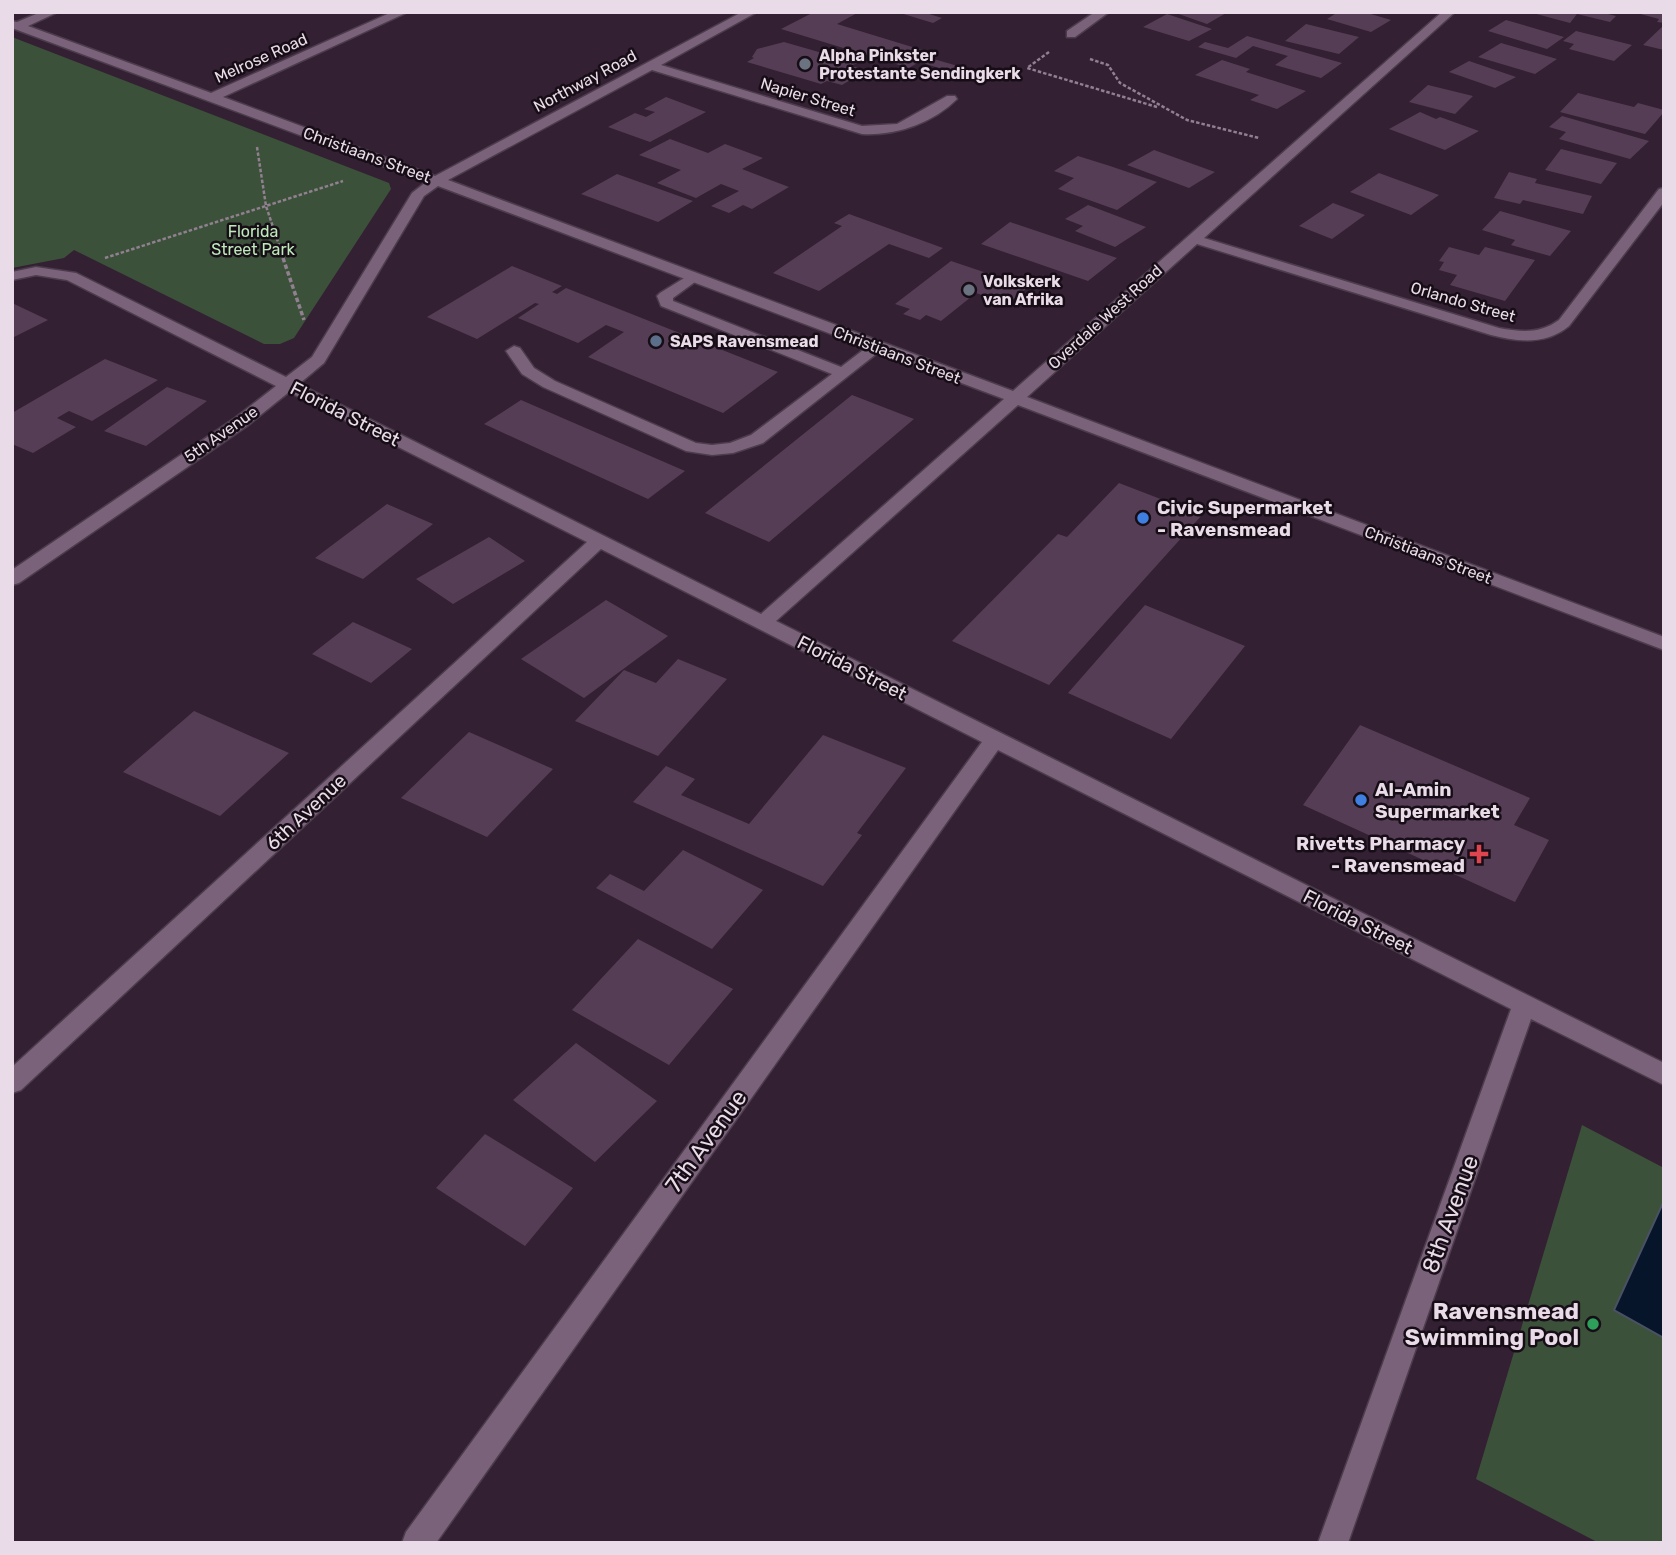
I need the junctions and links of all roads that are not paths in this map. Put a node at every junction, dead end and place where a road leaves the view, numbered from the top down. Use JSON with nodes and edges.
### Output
{"nodes":[{"id":1,"x":52,"y":12,"type":"edge"},
{"id":2,"x":402,"y":12,"type":"edge"},
{"id":3,"x":751,"y":12,"type":"edge"},
{"id":4,"x":1103,"y":12,"type":"edge"},
{"id":5,"x":1449,"y":12,"type":"edge"},
{"id":6,"x":14,"y":25,"type":"edge"},
{"id":7,"x":1071,"y":34,"type":"road end"},
{"id":8,"x":650,"y":66,"type":"junction"},
{"id":9,"x":211,"y":98,"type":"junction"},
{"id":10,"x":951,"y":99,"type":"dead end"},
{"id":11,"x":436,"y":181,"type":"junction"},
{"id":12,"x":1664,"y":192,"type":"edge"},
{"id":13,"x":1194,"y":239,"type":"junction"},
{"id":14,"x":12,"y":276,"type":"edge"},
{"id":15,"x":694,"y":276,"type":"junction"},
{"id":16,"x":877,"y":347,"type":"junction"},
{"id":17,"x":514,"y":351,"type":"dead end"},
{"id":18,"x":843,"y":373,"type":"junction"},
{"id":19,"x":288,"y":386,"type":"junction"},
{"id":20,"x":1014,"y":399,"type":"junction"},
{"id":21,"x":599,"y":541,"type":"junction"},
{"id":22,"x":12,"y":579,"type":"edge"},
{"id":23,"x":763,"y":623,"type":"junction"},
{"id":24,"x":1664,"y":643,"type":"edge"},
{"id":25,"x":995,"y":740,"type":"junction"},
{"id":26,"x":1524,"y":1005,"type":"junction"},
{"id":27,"x":1664,"y":1075,"type":"edge"},
{"id":28,"x":12,"y":1083,"type":"edge"},
{"id":29,"x":417,"y":1543,"type":"edge"},
{"id":30,"x":1333,"y":1543,"type":"edge"}],
"edges":[{"from":1,"to":6,"type":"street"},
{"from":2,"to":9,"type":"street","name":"Melrose Road"},
{"from":3,"to":8,"type":"street","name":"Northway Road"},
{"from":4,"to":7,"type":"street"},
{"from":5,"to":13,"type":"street","name":"Overdale West Road"},
{"from":6,"to":9,"type":"street","name":"Christiaans Street"},
{"from":8,"to":10,"type":"street","name":"Napier Street"},
{"from":8,"to":11,"type":"street","name":"Northway Road"},
{"from":9,"to":11,"type":"street","name":"Christiaans Street"},
{"from":11,"to":15,"type":"street","name":"Christiaans Street"},
{"from":11,"to":19,"type":"street","name":"5th Avenue"},
{"from":12,"to":13,"type":"street","name":"Orlando Street"},
{"from":13,"to":20,"type":"street","name":"Overdale West Road"},
{"from":14,"to":19,"type":"street","name":"Florida Street"},
{"from":15,"to":16,"type":"street","name":"Christiaans Street"},
{"from":15,"to":18,"type":"street"},
{"from":16,"to":18,"type":"street"},
{"from":16,"to":20,"type":"street","name":"Christiaans Street"},
{"from":17,"to":18,"type":"street"},
{"from":19,"to":21,"type":"street","name":"Florida Street"},
{"from":19,"to":22,"type":"street","name":"5th Avenue"},
{"from":20,"to":23,"type":"street","name":"Overdale West Road"},
{"from":20,"to":24,"type":"street","name":"Christiaans Street"},
{"from":21,"to":23,"type":"street","name":"Florida Street"},
{"from":21,"to":28,"type":"street","name":"6th Avenue"},
{"from":23,"to":25,"type":"street","name":"Florida Street"},
{"from":25,"to":26,"type":"street","name":"Florida Street"},
{"from":25,"to":29,"type":"street","name":"7th Avenue"},
{"from":26,"to":27,"type":"street","name":"Florida Street"},
{"from":26,"to":30,"type":"street","name":"8th Avenue"}]}
